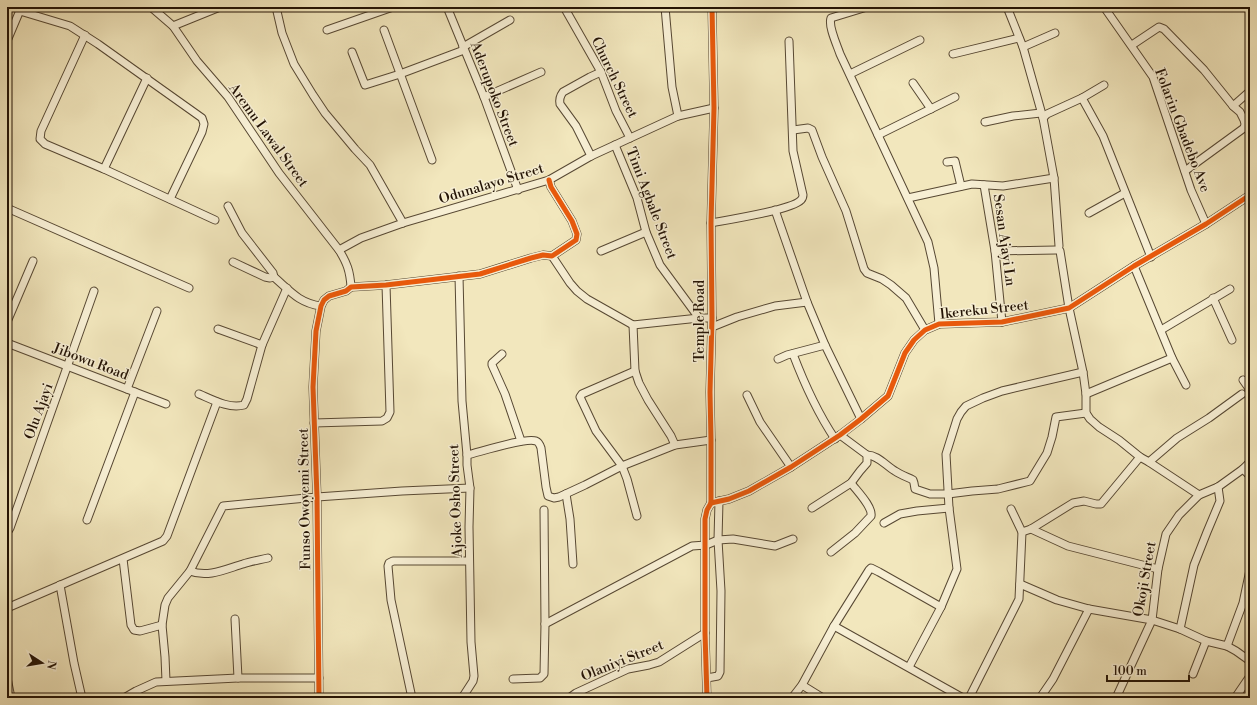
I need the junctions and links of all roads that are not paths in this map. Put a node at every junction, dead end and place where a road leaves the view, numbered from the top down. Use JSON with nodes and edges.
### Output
{"nodes":[{"id":1,"x":151,"y":7,"type":"edge"},
{"id":2,"x":220,"y":7,"type":"edge"},
{"id":3,"x":276,"y":7,"type":"edge"},
{"id":4,"x":393,"y":7,"type":"edge"},
{"id":5,"x":447,"y":7,"type":"edge"},
{"id":6,"x":564,"y":7,"type":"edge"},
{"id":7,"x":665,"y":7,"type":"edge"},
{"id":8,"x":712,"y":7,"type":"edge"},
{"id":9,"x":868,"y":7,"type":"edge"},
{"id":10,"x":1007,"y":7,"type":"edge"},
{"id":11,"x":1104,"y":7,"type":"edge"},
{"id":12,"x":21,"y":9,"type":"edge"},
{"id":13,"x":510,"y":20,"type":"dead end"},
{"id":14,"x":173,"y":26,"type":"junction"},
{"id":15,"x":327,"y":30,"type":"dead end"},
{"id":16,"x":384,"y":30,"type":"dead end"},
{"id":17,"x":1055,"y":33,"type":"dead end"},
{"id":18,"x":85,"y":35,"type":"junction"},
{"id":19,"x":1019,"y":38,"type":"junction"},
{"id":20,"x":920,"y":40,"type":"dead end"},
{"id":21,"x":7,"y":41,"type":"edge"},
{"id":22,"x":789,"y":41,"type":"dead end"},
{"id":23,"x":1132,"y":46,"type":"junction"},
{"id":24,"x":1023,"y":47,"type":"junction"},
{"id":25,"x":464,"y":48,"type":"junction"},
{"id":26,"x":352,"y":52,"type":"dead end"},
{"id":27,"x":953,"y":54,"type":"dead end"},
{"id":28,"x":541,"y":72,"type":"dead end"},
{"id":29,"x":601,"y":72,"type":"junction"},
{"id":30,"x":400,"y":74,"type":"junction"},
{"id":31,"x":850,"y":74,"type":"junction"},
{"id":32,"x":147,"y":78,"type":"junction"},
{"id":33,"x":913,"y":82,"type":"dead end"},
{"id":34,"x":1104,"y":85,"type":"dead end"},
{"id":35,"x":1250,"y":91,"type":"edge"},
{"id":36,"x":484,"y":97,"type":"junction"},
{"id":37,"x":955,"y":97,"type":"dead end"},
{"id":38,"x":1082,"y":98,"type":"junction"},
{"id":39,"x":1233,"y":106,"type":"junction"},
{"id":40,"x":714,"y":108,"type":"junction"},
{"id":41,"x":930,"y":109,"type":"junction"},
{"id":42,"x":1042,"y":115,"type":"junction"},
{"id":43,"x":678,"y":116,"type":"junction"},
{"id":44,"x":985,"y":122,"type":"dead end"},
{"id":45,"x":793,"y":130,"type":"junction"},
{"id":46,"x":878,"y":135,"type":"junction"},
{"id":47,"x":630,"y":138,"type":"junction"},
{"id":48,"x":615,"y":145,"type":"junction"},
{"id":49,"x":592,"y":156,"type":"junction"},
{"id":50,"x":432,"y":160,"type":"dead end"},
{"id":51,"x":947,"y":162,"type":"dead end"},
{"id":52,"x":104,"y":169,"type":"junction"},
{"id":53,"x":1185,"y":171,"type":"junction"},
{"id":54,"x":1054,"y":178,"type":"junction"},
{"id":55,"x":549,"y":180,"type":"junction"},
{"id":56,"x":984,"y":185,"type":"junction"},
{"id":57,"x":961,"y":186,"type":"junction"},
{"id":58,"x":518,"y":190,"type":"junction"},
{"id":59,"x":1125,"y":192,"type":"junction"},
{"id":60,"x":1250,"y":195,"type":"edge"},
{"id":61,"x":908,"y":198,"type":"junction"},
{"id":62,"x":170,"y":199,"type":"junction"},
{"id":63,"x":228,"y":206,"type":"dead end"},
{"id":64,"x":7,"y":208,"type":"edge"},
{"id":65,"x":776,"y":210,"type":"junction"},
{"id":66,"x":1089,"y":213,"type":"dead end"},
{"id":67,"x":215,"y":220,"type":"dead end"},
{"id":68,"x":404,"y":223,"type":"junction"},
{"id":69,"x":711,"y":223,"type":"junction"},
{"id":70,"x":1206,"y":224,"type":"junction"},
{"id":71,"x":646,"y":232,"type":"junction"},
{"id":72,"x":1058,"y":249,"type":"junction"},
{"id":73,"x":339,"y":250,"type":"junction"},
{"id":74,"x":601,"y":251,"type":"dead end"},
{"id":75,"x":995,"y":251,"type":"junction"},
{"id":76,"x":552,"y":256,"type":"junction"},
{"id":77,"x":1150,"y":257,"type":"junction"},
{"id":78,"x":34,"y":262,"type":"dead end"},
{"id":79,"x":233,"y":262,"type":"dead end"},
{"id":80,"x":1134,"y":266,"type":"junction"},
{"id":81,"x":459,"y":276,"type":"junction"},
{"id":82,"x":274,"y":277,"type":"junction"},
{"id":83,"x":386,"y":285,"type":"junction"},
{"id":84,"x":351,"y":287,"type":"junction"},
{"id":85,"x":189,"y":288,"type":"dead end"},
{"id":86,"x":287,"y":288,"type":"junction"},
{"id":87,"x":1230,"y":289,"type":"dead end"},
{"id":88,"x":94,"y":292,"type":"dead end"},
{"id":89,"x":1213,"y":298,"type":"junction"},
{"id":90,"x":807,"y":302,"type":"junction"},
{"id":91,"x":322,"y":303,"type":"junction"},
{"id":92,"x":1069,"y":308,"type":"junction"},
{"id":93,"x":158,"y":311,"type":"dead end"},
{"id":94,"x":699,"y":318,"type":"junction"},
{"id":95,"x":712,"y":318,"type":"junction"},
{"id":96,"x":7,"y":322,"type":"edge"},
{"id":97,"x":1002,"y":322,"type":"junction"},
{"id":98,"x":939,"y":324,"type":"junction"},
{"id":99,"x":633,"y":325,"type":"junction"},
{"id":100,"x":712,"y":327,"type":"junction"},
{"id":101,"x":218,"y":329,"type":"dead end"},
{"id":102,"x":924,"y":330,"type":"junction"},
{"id":103,"x":1161,"y":330,"type":"junction"},
{"id":104,"x":1232,"y":340,"type":"dead end"},
{"id":105,"x":7,"y":343,"type":"edge"},
{"id":106,"x":262,"y":345,"type":"junction"},
{"id":107,"x":825,"y":345,"type":"junction"},
{"id":108,"x":502,"y":354,"type":"dead end"},
{"id":109,"x":792,"y":354,"type":"junction"},
{"id":110,"x":1172,"y":358,"type":"junction"},
{"id":111,"x":778,"y":359,"type":"dead end"},
{"id":112,"x":68,"y":366,"type":"junction"},
{"id":113,"x":635,"y":371,"type":"junction"},
{"id":114,"x":1082,"y":372,"type":"junction"},
{"id":115,"x":1243,"y":380,"type":"dead end"},
{"id":116,"x":1186,"y":385,"type":"dead end"},
{"id":117,"x":127,"y":389,"type":"junction"},
{"id":118,"x":1250,"y":390,"type":"edge"},
{"id":119,"x":135,"y":392,"type":"junction"},
{"id":120,"x":200,"y":394,"type":"dead end"},
{"id":121,"x":1086,"y":394,"type":"junction"},
{"id":122,"x":1242,"y":394,"type":"dead end"},
{"id":123,"x":747,"y":395,"type":"dead end"},
{"id":124,"x":217,"y":402,"type":"junction"},
{"id":125,"x":166,"y":404,"type":"dead end"},
{"id":126,"x":1086,"y":413,"type":"junction"},
{"id":127,"x":861,"y":419,"type":"junction"},
{"id":128,"x":314,"y":423,"type":"junction"},
{"id":129,"x":838,"y":437,"type":"junction"},
{"id":130,"x":711,"y":440,"type":"junction"},
{"id":131,"x":522,"y":441,"type":"junction"},
{"id":132,"x":675,"y":445,"type":"junction"},
{"id":133,"x":467,"y":456,"type":"junction"},
{"id":134,"x":867,"y":456,"type":"junction"},
{"id":135,"x":1140,"y":457,"type":"junction"},
{"id":136,"x":1149,"y":462,"type":"junction"},
{"id":137,"x":1250,"y":462,"type":"edge"},
{"id":138,"x":622,"y":466,"type":"junction"},
{"id":139,"x":791,"y":467,"type":"junction"},
{"id":140,"x":1243,"y":469,"type":"junction"},
{"id":141,"x":1250,"y":476,"type":"edge"},
{"id":142,"x":851,"y":483,"type":"junction"},
{"id":143,"x":1218,"y":487,"type":"junction"},
{"id":144,"x":470,"y":488,"type":"junction"},
{"id":145,"x":566,"y":494,"type":"junction"},
{"id":146,"x":1199,"y":495,"type":"junction"},
{"id":147,"x":317,"y":497,"type":"junction"},
{"id":148,"x":719,"y":501,"type":"junction"},
{"id":149,"x":948,"y":501,"type":"junction"},
{"id":150,"x":711,"y":503,"type":"junction"},
{"id":151,"x":812,"y":508,"type":"dead end"},
{"id":152,"x":1011,"y":509,"type":"dead end"},
{"id":153,"x":544,"y":510,"type":"dead end"},
{"id":154,"x":637,"y":516,"type":"dead end"},
{"id":155,"x":87,"y":520,"type":"dead end"},
{"id":156,"x":884,"y":523,"type":"dead end"},
{"id":157,"x":1031,"y":529,"type":"junction"},
{"id":158,"x":1022,"y":532,"type":"junction"},
{"id":159,"x":7,"y":533,"type":"edge"},
{"id":160,"x":793,"y":539,"type":"dead end"},
{"id":161,"x":718,"y":540,"type":"junction"},
{"id":162,"x":706,"y":545,"type":"junction"},
{"id":163,"x":831,"y":552,"type":"dead end"},
{"id":164,"x":268,"y":558,"type":"dead end"},
{"id":165,"x":123,"y":559,"type":"junction"},
{"id":166,"x":469,"y":561,"type":"junction"},
{"id":167,"x":573,"y":564,"type":"dead end"},
{"id":168,"x":1158,"y":569,"type":"junction"},
{"id":169,"x":1250,"y":570,"type":"edge"},
{"id":170,"x":190,"y":571,"type":"junction"},
{"id":171,"x":1020,"y":584,"type":"junction"},
{"id":172,"x":60,"y":585,"type":"junction"},
{"id":173,"x":941,"y":607,"type":"junction"},
{"id":174,"x":7,"y":608,"type":"edge"},
{"id":175,"x":1089,"y":608,"type":"junction"},
{"id":176,"x":235,"y":619,"type":"dead end"},
{"id":177,"x":1152,"y":620,"type":"junction"},
{"id":178,"x":545,"y":624,"type":"junction"},
{"id":179,"x":162,"y":625,"type":"junction"},
{"id":180,"x":834,"y":626,"type":"junction"},
{"id":181,"x":1180,"y":629,"type":"junction"},
{"id":182,"x":705,"y":633,"type":"junction"},
{"id":183,"x":1206,"y":641,"type":"junction"},
{"id":184,"x":1227,"y":646,"type":"junction"},
{"id":185,"x":1250,"y":661,"type":"edge"},
{"id":186,"x":909,"y":667,"type":"junction"},
{"id":187,"x":1194,"y":674,"type":"dead end"},
{"id":188,"x":1250,"y":676,"type":"edge"},
{"id":189,"x":7,"y":678,"type":"edge"},
{"id":190,"x":238,"y":678,"type":"junction"},
{"id":191,"x":319,"y":678,"type":"junction"},
{"id":192,"x":707,"y":678,"type":"junction"},
{"id":193,"x":513,"y":679,"type":"dead end"},
{"id":194,"x":166,"y":681,"type":"junction"},
{"id":195,"x":802,"y":685,"type":"junction"},
{"id":196,"x":11,"y":698,"type":"edge"},
{"id":197,"x":82,"y":698,"type":"edge"},
{"id":198,"x":124,"y":698,"type":"edge"},
{"id":199,"x":319,"y":698,"type":"edge"},
{"id":200,"x":412,"y":698,"type":"edge"},
{"id":201,"x":462,"y":698,"type":"edge"},
{"id":202,"x":569,"y":698,"type":"edge"},
{"id":203,"x":707,"y":698,"type":"edge"},
{"id":204,"x":792,"y":698,"type":"edge"},
{"id":205,"x":823,"y":698,"type":"edge"},
{"id":206,"x":964,"y":698,"type":"edge"},
{"id":207,"x":969,"y":698,"type":"edge"},
{"id":208,"x":1040,"y":698,"type":"edge"},
{"id":209,"x":1116,"y":698,"type":"edge"},
{"id":210,"x":1235,"y":698,"type":"edge"}],
"edges":[{"from":1,"to":14,"type":"street","name":"Aremu Lawal Street"},
{"from":2,"to":14,"type":"street"},
{"from":3,"to":68,"type":"street"},
{"from":4,"to":15,"type":"street"},
{"from":5,"to":25,"type":"street","name":"Aderupoko Street"},
{"from":6,"to":29,"type":"street","name":"Church Street"},
{"from":7,"to":43,"type":"street"},
{"from":8,"to":40,"type":"street","name":"Temple Road"},
{"from":9,"to":31,"type":"street"},
{"from":10,"to":19,"type":"street"},
{"from":11,"to":23,"type":"street","name":"Folarin Gbadebo Ave"},
{"from":12,"to":18,"type":"street"},
{"from":12,"to":21,"type":"street"},
{"from":13,"to":25,"type":"street"},
{"from":14,"to":73,"type":"street","name":"Aremu Lawal Street"},
{"from":16,"to":30,"type":"street"},
{"from":17,"to":24,"type":"street"},
{"from":18,"to":32,"type":"street"},
{"from":18,"to":52,"type":"street"},
{"from":19,"to":24,"type":"street"},
{"from":19,"to":27,"type":"street"},
{"from":20,"to":31,"type":"street"},
{"from":22,"to":45,"type":"street"},
{"from":23,"to":39,"type":"street"},
{"from":23,"to":53,"type":"street","name":"Folarin Gbadebo Ave"},
{"from":24,"to":42,"type":"street"},
{"from":25,"to":30,"type":"street"},
{"from":25,"to":36,"type":"street","name":"Aderupoko Street"},
{"from":26,"to":30,"type":"street"},
{"from":28,"to":36,"type":"street"},
{"from":29,"to":47,"type":"street","name":"Church Street"},
{"from":29,"to":49,"type":"street"},
{"from":30,"to":50,"type":"street"},
{"from":31,"to":46,"type":"street"},
{"from":32,"to":52,"type":"street"},
{"from":32,"to":62,"type":"street"},
{"from":33,"to":41,"type":"street"},
{"from":34,"to":38,"type":"street"},
{"from":35,"to":39,"type":"street"},
{"from":36,"to":58,"type":"street","name":"Aderupoko Street"},
{"from":37,"to":41,"type":"street"},
{"from":38,"to":42,"type":"street"},
{"from":38,"to":59,"type":"street"},
{"from":39,"to":53,"type":"street"},
{"from":40,"to":43,"type":"street","name":"Odunalayo Street"},
{"from":40,"to":69,"type":"street","name":"Temple Road"},
{"from":41,"to":46,"type":"street"},
{"from":42,"to":44,"type":"street"},
{"from":42,"to":54,"type":"street"},
{"from":43,"to":47,"type":"street","name":"Odunalayo Street"},
{"from":45,"to":65,"type":"street"},
{"from":45,"to":102,"type":"street"},
{"from":46,"to":61,"type":"street"},
{"from":47,"to":48,"type":"street","name":"Odunalayo Street"},
{"from":48,"to":49,"type":"street","name":"Odunalayo Street"},
{"from":48,"to":71,"type":"street","name":"Timi Agbale Street"},
{"from":49,"to":55,"type":"street","name":"Odunalayo Street"},
{"from":51,"to":57,"type":"street"},
{"from":52,"to":62,"type":"street"},
{"from":53,"to":70,"type":"street","name":"Folarin Gbadebo Ave"},
{"from":54,"to":56,"type":"street"},
{"from":54,"to":72,"type":"street"},
{"from":55,"to":58,"type":"street","name":"Odunalayo Street"},
{"from":55,"to":76,"type":"street"},
{"from":56,"to":57,"type":"street"},
{"from":56,"to":75,"type":"street","name":"Sesan Ajayi Ln"},
{"from":57,"to":61,"type":"street"},
{"from":58,"to":68,"type":"street","name":"Odunalayo Street"},
{"from":59,"to":66,"type":"street"},
{"from":59,"to":77,"type":"street"},
{"from":60,"to":70,"type":"street","name":"Ikereku Street"},
{"from":61,"to":98,"type":"street"},
{"from":62,"to":67,"type":"street"},
{"from":63,"to":82,"type":"street"},
{"from":64,"to":85,"type":"street"},
{"from":65,"to":69,"type":"street"},
{"from":65,"to":90,"type":"street"},
{"from":68,"to":73,"type":"street","name":"Odunalayo Street"},
{"from":69,"to":95,"type":"street","name":"Temple Road"},
{"from":70,"to":77,"type":"street","name":"Ikereku Street"},
{"from":71,"to":74,"type":"street"},
{"from":71,"to":94,"type":"street","name":"Timi Agbale Street"},
{"from":72,"to":75,"type":"street"},
{"from":72,"to":92,"type":"street"},
{"from":73,"to":84,"type":"street","name":"Aremu Lawal Street"},
{"from":75,"to":97,"type":"street","name":"Sesan Ajayi Ln"},
{"from":76,"to":81,"type":"street"},
{"from":76,"to":99,"type":"street"},
{"from":77,"to":80,"type":"street","name":"Ikereku Street"},
{"from":78,"to":96,"type":"street"},
{"from":79,"to":82,"type":"street"},
{"from":80,"to":92,"type":"street","name":"Ikereku Street"},
{"from":80,"to":103,"type":"street"},
{"from":81,"to":83,"type":"street"},
{"from":81,"to":133,"type":"street","name":"Ajoke Osho Street"},
{"from":82,"to":86,"type":"street"},
{"from":83,"to":84,"type":"street"},
{"from":83,"to":128,"type":"street"},
{"from":84,"to":91,"type":"street"},
{"from":86,"to":91,"type":"street"},
{"from":86,"to":106,"type":"street"},
{"from":87,"to":89,"type":"street"},
{"from":88,"to":112,"type":"street","name":"Olu Ajayi"},
{"from":89,"to":103,"type":"street"},
{"from":89,"to":104,"type":"street"},
{"from":90,"to":100,"type":"street"},
{"from":90,"to":107,"type":"street"},
{"from":91,"to":128,"type":"street","name":"Funso Owoyemi Street"},
{"from":92,"to":97,"type":"street","name":"Ikereku Street"},
{"from":92,"to":114,"type":"street"},
{"from":93,"to":117,"type":"street"},
{"from":94,"to":95,"type":"street"},
{"from":94,"to":99,"type":"street"},
{"from":95,"to":100,"type":"street","name":"Temple Road"},
{"from":97,"to":98,"type":"street","name":"Ikereku Street"},
{"from":98,"to":102,"type":"street","name":"Ikereku Street"},
{"from":99,"to":113,"type":"street"},
{"from":100,"to":130,"type":"street","name":"Temple Road"},
{"from":101,"to":106,"type":"street"},
{"from":102,"to":127,"type":"street","name":"Ikereku Street"},
{"from":103,"to":110,"type":"street"},
{"from":105,"to":112,"type":"street","name":"Jibowu Road"},
{"from":106,"to":124,"type":"street"},
{"from":107,"to":109,"type":"street"},
{"from":107,"to":127,"type":"street"},
{"from":108,"to":131,"type":"street"},
{"from":109,"to":111,"type":"street"},
{"from":109,"to":129,"type":"street"},
{"from":110,"to":116,"type":"street"},
{"from":110,"to":121,"type":"street"},
{"from":112,"to":117,"type":"street","name":"Jibowu Road"},
{"from":112,"to":159,"type":"street","name":"Olu Ajayi"},
{"from":113,"to":132,"type":"street"},
{"from":113,"to":138,"type":"street"},
{"from":114,"to":121,"type":"street"},
{"from":114,"to":149,"type":"street"},
{"from":115,"to":118,"type":"street"},
{"from":117,"to":119,"type":"street","name":"Jibowu Road"},
{"from":119,"to":125,"type":"street","name":"Jibowu Road"},
{"from":119,"to":155,"type":"street"},
{"from":120,"to":124,"type":"street"},
{"from":121,"to":126,"type":"street"},
{"from":122,"to":136,"type":"street"},
{"from":123,"to":139,"type":"street"},
{"from":124,"to":165,"type":"street"},
{"from":126,"to":135,"type":"street"},
{"from":126,"to":149,"type":"street"},
{"from":127,"to":129,"type":"street","name":"Ikereku Street"},
{"from":128,"to":147,"type":"street","name":"Funso Owoyemi Street"},
{"from":129,"to":134,"type":"street"},
{"from":129,"to":139,"type":"street","name":"Ikereku Street"},
{"from":130,"to":132,"type":"street"},
{"from":130,"to":150,"type":"street","name":"Temple Road"},
{"from":131,"to":133,"type":"street"},
{"from":131,"to":145,"type":"street"},
{"from":132,"to":138,"type":"street"},
{"from":133,"to":144,"type":"street","name":"Ajoke Osho Street"},
{"from":134,"to":142,"type":"street"},
{"from":134,"to":149,"type":"street"},
{"from":135,"to":136,"type":"street"},
{"from":135,"to":157,"type":"street"},
{"from":136,"to":146,"type":"street"},
{"from":137,"to":140,"type":"street"},
{"from":138,"to":145,"type":"street"},
{"from":138,"to":154,"type":"street"},
{"from":139,"to":148,"type":"street","name":"Ikereku Street"},
{"from":140,"to":141,"type":"street"},
{"from":140,"to":143,"type":"street"},
{"from":142,"to":151,"type":"street"},
{"from":142,"to":163,"type":"street"},
{"from":143,"to":146,"type":"street"},
{"from":143,"to":181,"type":"street"},
{"from":144,"to":147,"type":"street"},
{"from":144,"to":166,"type":"street","name":"Ajoke Osho Street"},
{"from":145,"to":167,"type":"street"},
{"from":146,"to":168,"type":"street","name":"Okoji Street"},
{"from":147,"to":170,"type":"street"},
{"from":147,"to":191,"type":"street","name":"Funso Owoyemi Street"},
{"from":148,"to":150,"type":"street","name":"Ikereku Street"},
{"from":148,"to":161,"type":"street"},
{"from":149,"to":156,"type":"street"},
{"from":149,"to":173,"type":"street"},
{"from":150,"to":162,"type":"street","name":"Temple Road"},
{"from":152,"to":158,"type":"street"},
{"from":153,"to":178,"type":"street"},
{"from":157,"to":158,"type":"street"},
{"from":157,"to":168,"type":"street"},
{"from":158,"to":171,"type":"street"},
{"from":160,"to":161,"type":"street"},
{"from":161,"to":162,"type":"street"},
{"from":161,"to":192,"type":"street"},
{"from":162,"to":178,"type":"street"},
{"from":162,"to":182,"type":"street","name":"Temple Road"},
{"from":164,"to":170,"type":"street"},
{"from":165,"to":172,"type":"street"},
{"from":165,"to":179,"type":"street"},
{"from":166,"to":200,"type":"street"},
{"from":166,"to":201,"type":"street","name":"Ajoke Osho Street"},
{"from":168,"to":177,"type":"street","name":"Okoji Street"},
{"from":169,"to":184,"type":"street"},
{"from":170,"to":179,"type":"street"},
{"from":171,"to":175,"type":"street"},
{"from":171,"to":207,"type":"street"},
{"from":172,"to":174,"type":"street"},
{"from":172,"to":197,"type":"street"},
{"from":173,"to":180,"type":"street"},
{"from":173,"to":186,"type":"street"},
{"from":175,"to":177,"type":"street"},
{"from":175,"to":208,"type":"street"},
{"from":176,"to":190,"type":"street"},
{"from":177,"to":181,"type":"street"},
{"from":177,"to":209,"type":"street","name":"Okoji Street"},
{"from":178,"to":193,"type":"street"},
{"from":179,"to":194,"type":"street"},
{"from":180,"to":186,"type":"street"},
{"from":180,"to":195,"type":"street"},
{"from":181,"to":183,"type":"street"},
{"from":182,"to":192,"type":"street","name":"Temple Road"},
{"from":182,"to":202,"type":"street","name":"Olaniyi Street"},
{"from":183,"to":184,"type":"street"},
{"from":183,"to":187,"type":"street"},
{"from":184,"to":185,"type":"street"},
{"from":186,"to":206,"type":"street"},
{"from":188,"to":210,"type":"street"},
{"from":189,"to":196,"type":"street"},
{"from":190,"to":191,"type":"street"},
{"from":190,"to":194,"type":"street"},
{"from":191,"to":199,"type":"street","name":"Funso Owoyemi Street"},
{"from":192,"to":203,"type":"street","name":"Temple Road"},
{"from":194,"to":198,"type":"street"},
{"from":195,"to":204,"type":"street"},
{"from":195,"to":205,"type":"street"}]}
